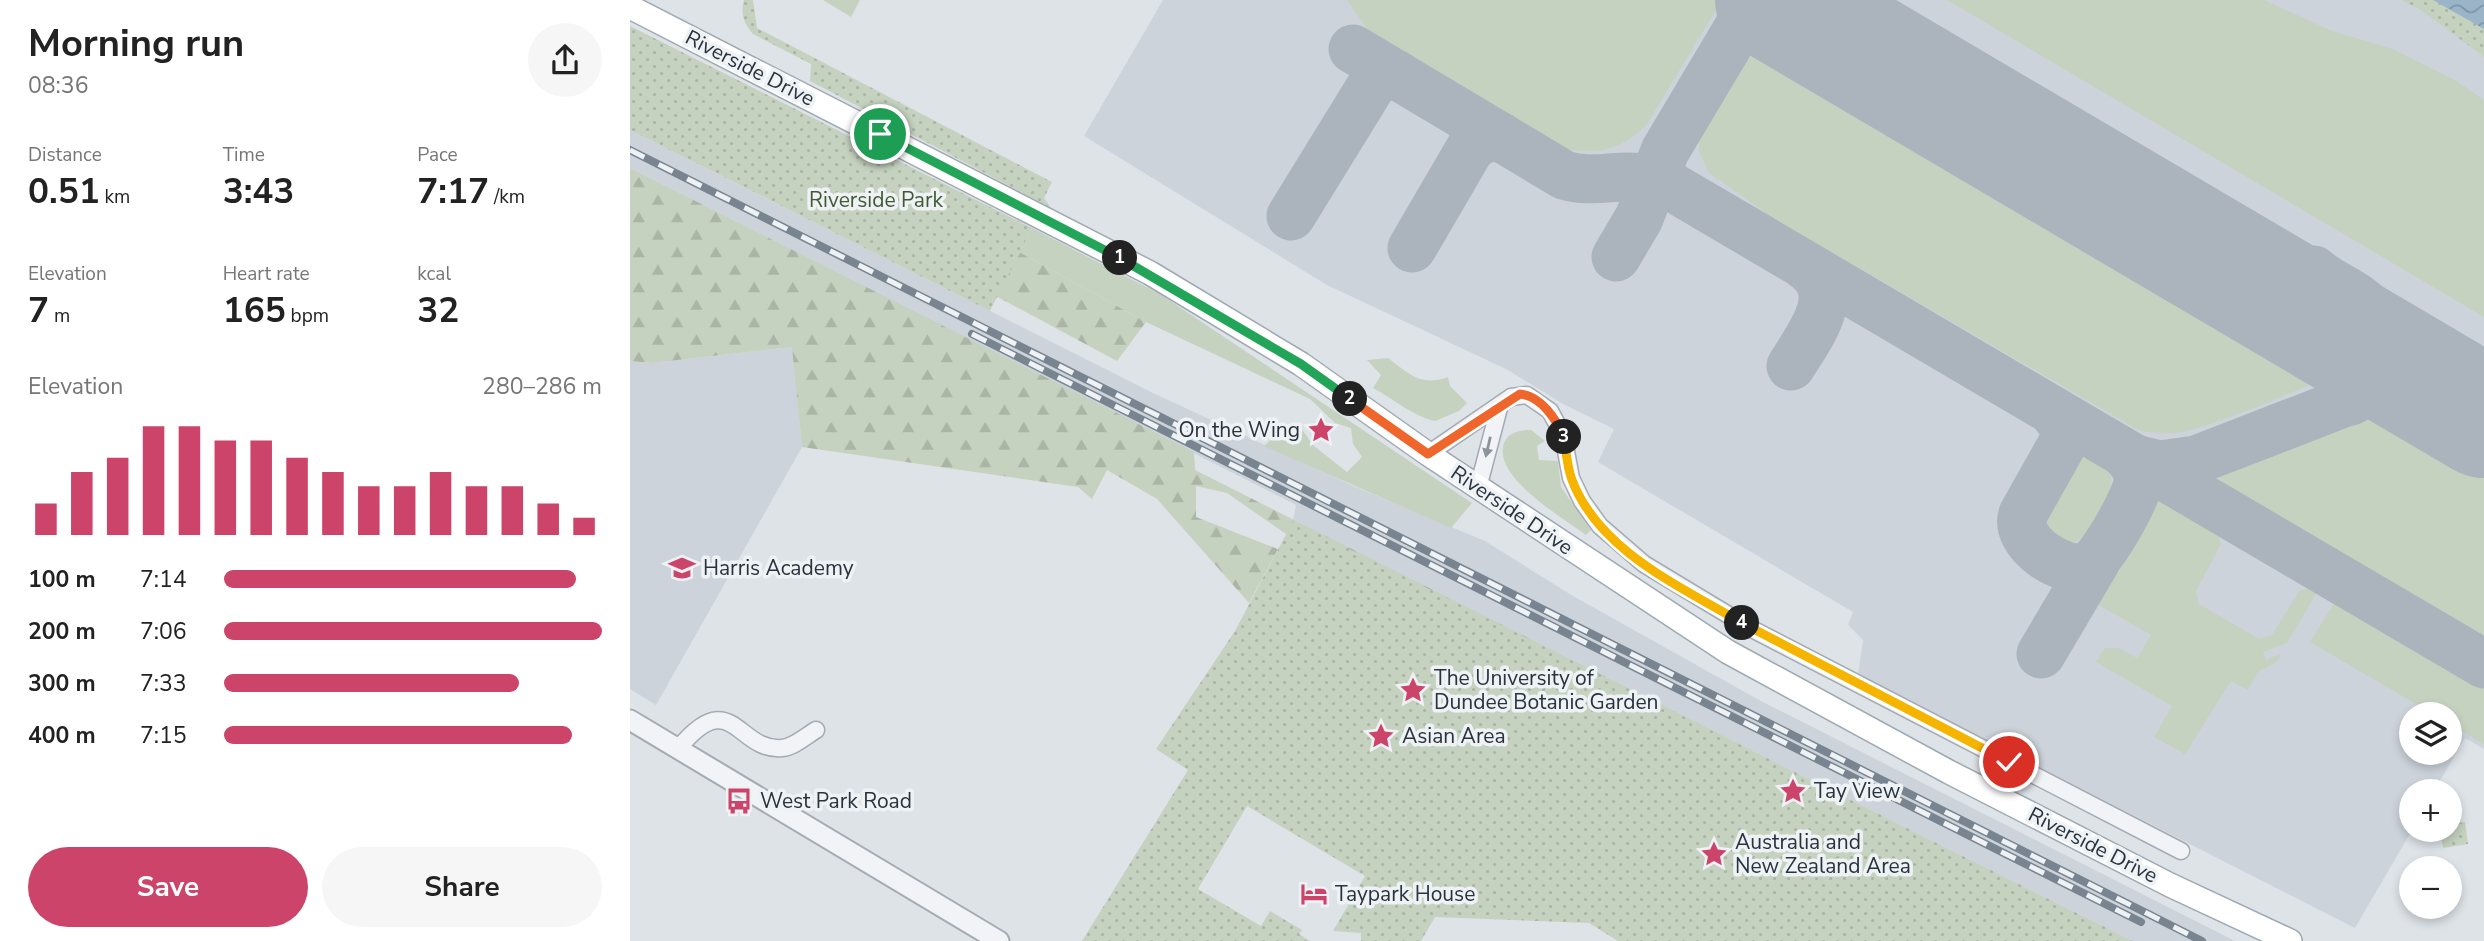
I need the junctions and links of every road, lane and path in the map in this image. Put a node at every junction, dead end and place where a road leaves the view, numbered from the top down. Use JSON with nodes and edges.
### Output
{"nodes":[{"id":1,"x":630,"y":6,"type":"edge"},
{"id":2,"x":1499,"y":408,"type":"junction"},
{"id":3,"x":1428,"y":454,"type":"junction"},
{"id":4,"x":1478,"y":488,"type":"junction"},
{"id":5,"x":630,"y":720,"type":"edge"},
{"id":6,"x":816,"y":730,"type":"dead end"},
{"id":7,"x":675,"y":748,"type":"junction"},
{"id":8,"x":2181,"y":851,"type":"dead end"},
{"id":9,"x":999,"y":941,"type":"edge"},
{"id":10,"x":2290,"y":941,"type":"edge"}],
"edges":[{"from":1,"to":3,"type":"main road","name":"Riverside Drive"},
{"from":2,"to":3,"type":"street"},
{"from":2,"to":4,"type":"street","one_way":true},
{"from":2,"to":8,"type":"street"},
{"from":3,"to":4,"type":"main road","name":"Riverside Drive"},
{"from":4,"to":10,"type":"main road","name":"Riverside Drive"},
{"from":5,"to":7,"type":"street"},
{"from":6,"to":7,"type":"street"},
{"from":7,"to":9,"type":"street"}]}
